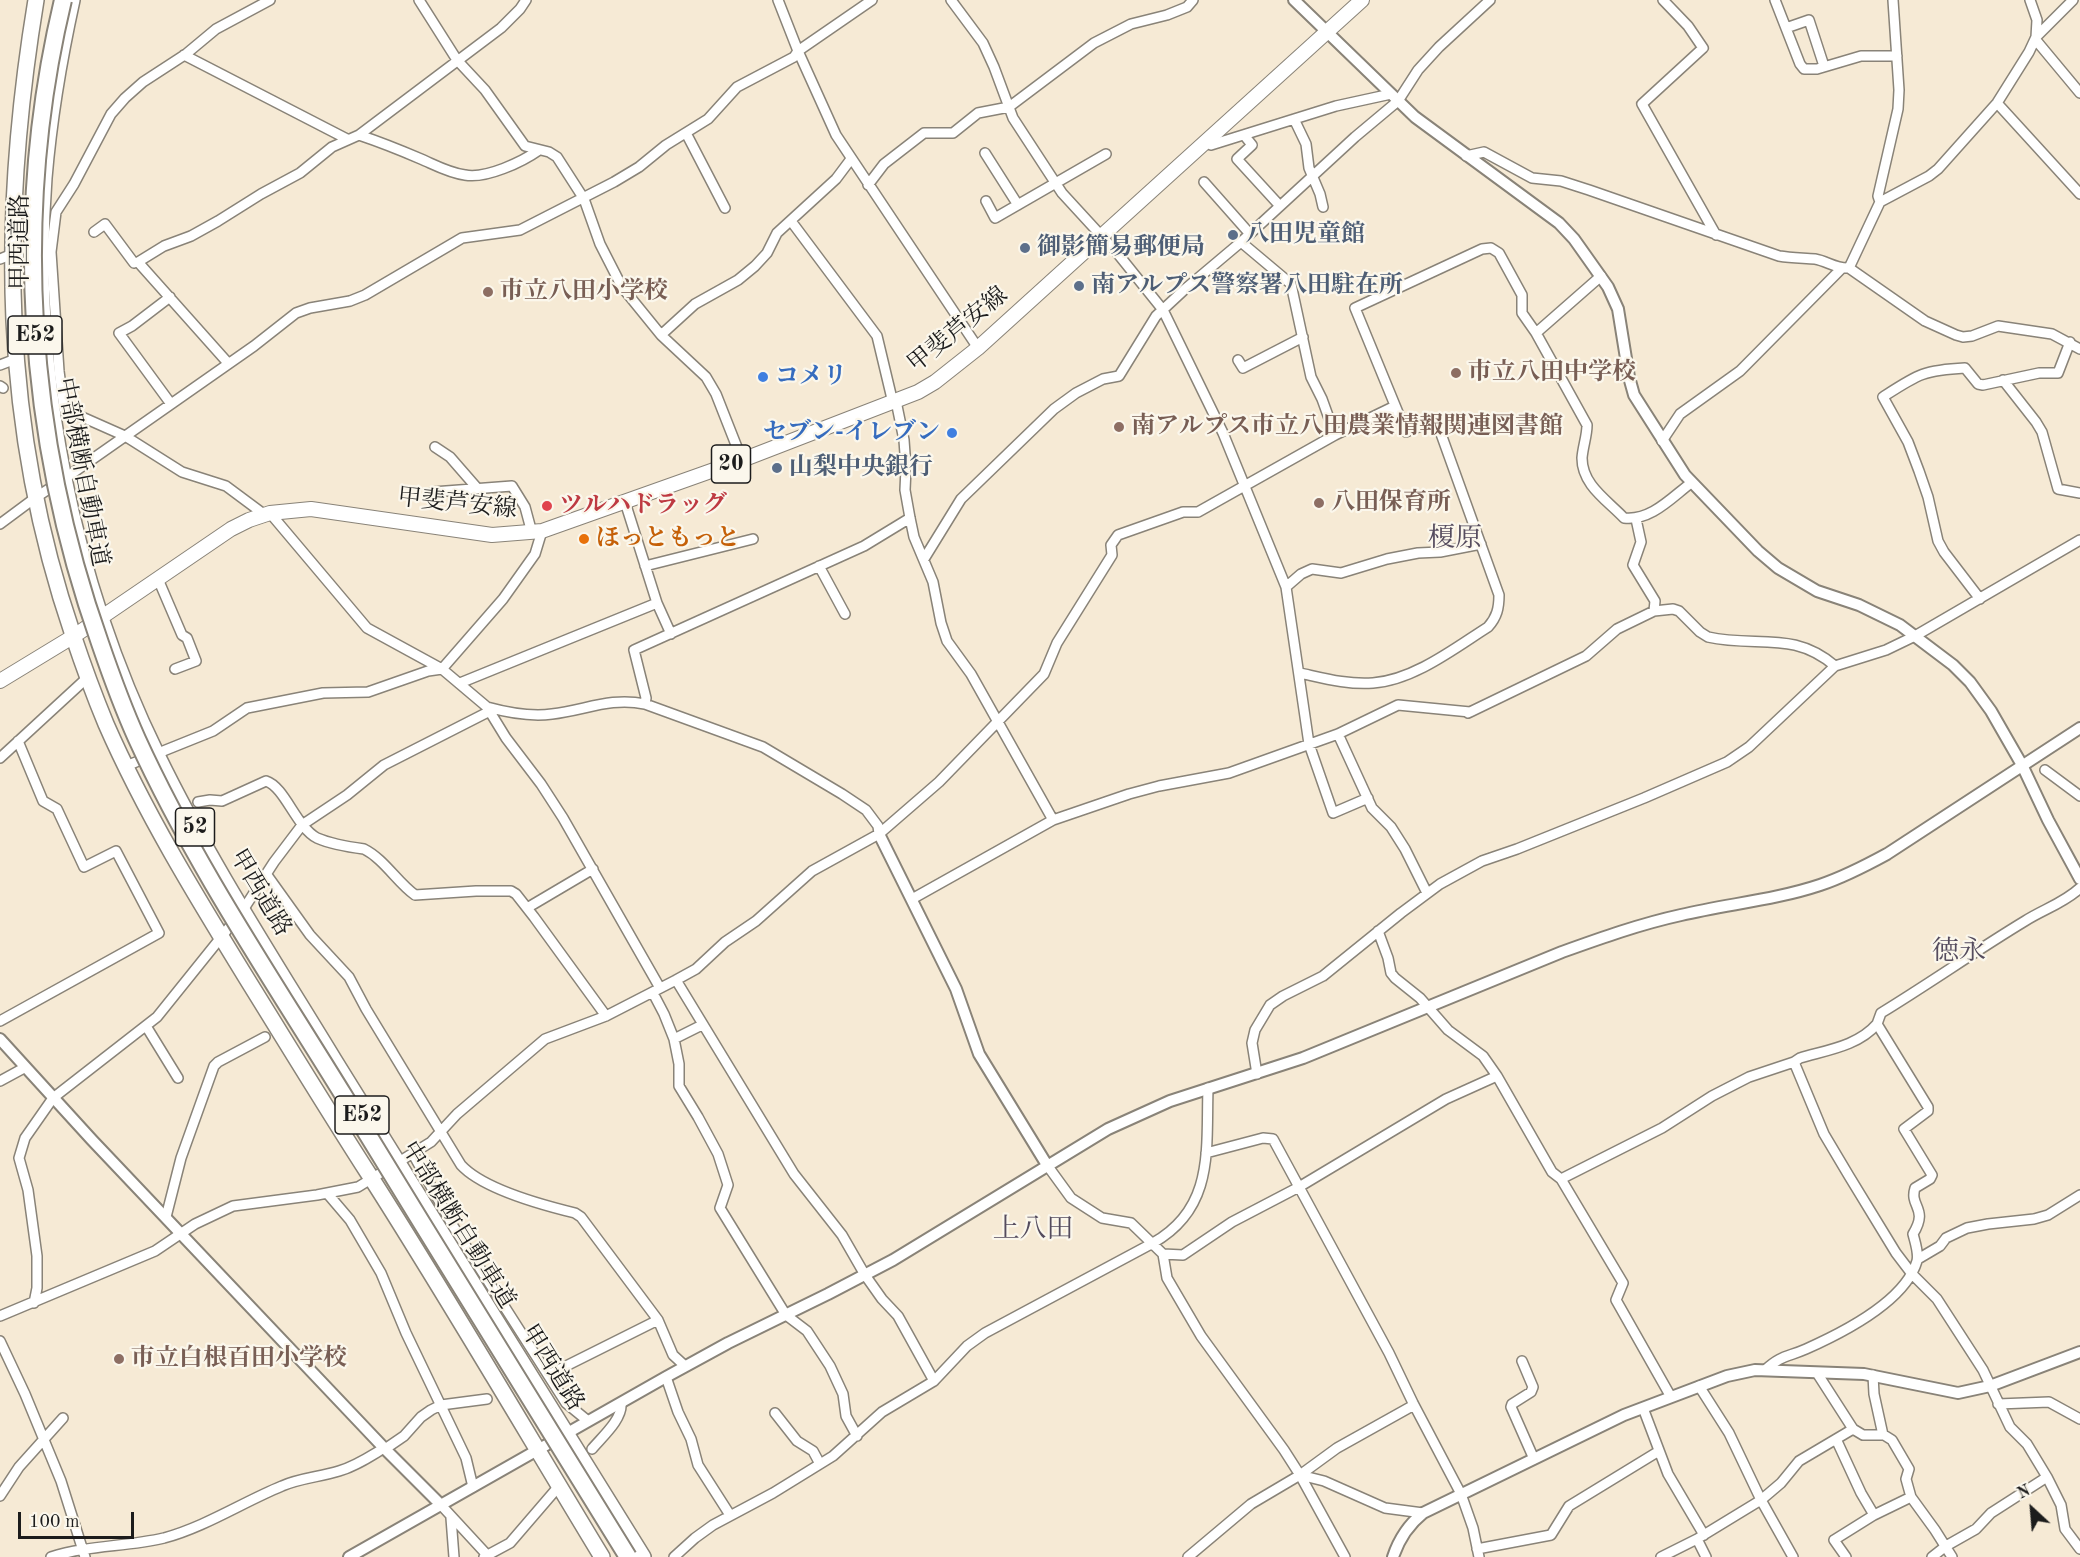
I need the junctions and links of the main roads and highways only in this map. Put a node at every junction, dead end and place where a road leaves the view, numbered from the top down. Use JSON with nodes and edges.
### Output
{"nodes":[{"id":1,"x":36,"y":0,"type":"edge"},
{"id":2,"x":63,"y":0,"type":"edge"},
{"id":3,"x":72,"y":0,"type":"edge"},
{"id":4,"x":1362,"y":0,"type":"edge"},
{"id":5,"x":5,"y":257,"type":"edge"},
{"id":6,"x":7,"y":362,"type":"edge"},
{"id":7,"x":102,"y":617,"type":"junction"},
{"id":8,"x":74,"y":636,"type":"junction"},
{"id":9,"x":107,"y":664,"type":"junction"},
{"id":10,"x":0,"y":681,"type":"edge"},
{"id":11,"x":602,"y":1557,"type":"edge"},
{"id":12,"x":628,"y":1557,"type":"edge"},
{"id":13,"x":635,"y":1557,"type":"edge"},
{"id":14,"x":643,"y":1557,"type":"edge"}],
"edges":[{"from":1,"to":5,"type":"highway","name":"甲西道路","number":"52"},
{"from":2,"to":9,"type":"highway","name":"中部横断自動車道","number":"E52","bridge":true},
{"from":3,"to":7,"type":"highway","name":"甲西道路","number":"52"},
{"from":4,"to":7,"type":"main road","name":"甲斐芦安線","number":"20"},
{"from":5,"to":6,"type":"highway","name":"甲西道路","number":"52"},
{"from":6,"to":8,"type":"highway","name":"甲西道路","number":"52"},
{"from":7,"to":8,"type":"main road","name":"甲斐芦安線","number":"20"},
{"from":7,"to":14,"type":"highway","name":"甲西道路","number":"52"},
{"from":8,"to":10,"type":"main road","name":"甲斐芦安線","number":"20"},
{"from":8,"to":11,"type":"highway","name":"甲西道路","number":"52"},
{"from":9,"to":12,"type":"highway","name":"中部横断自動車道","number":"E52","bridge":true},
{"from":9,"to":13,"type":"highway","name":"中部横断自動車道","number":"E52","bridge":true}]}
